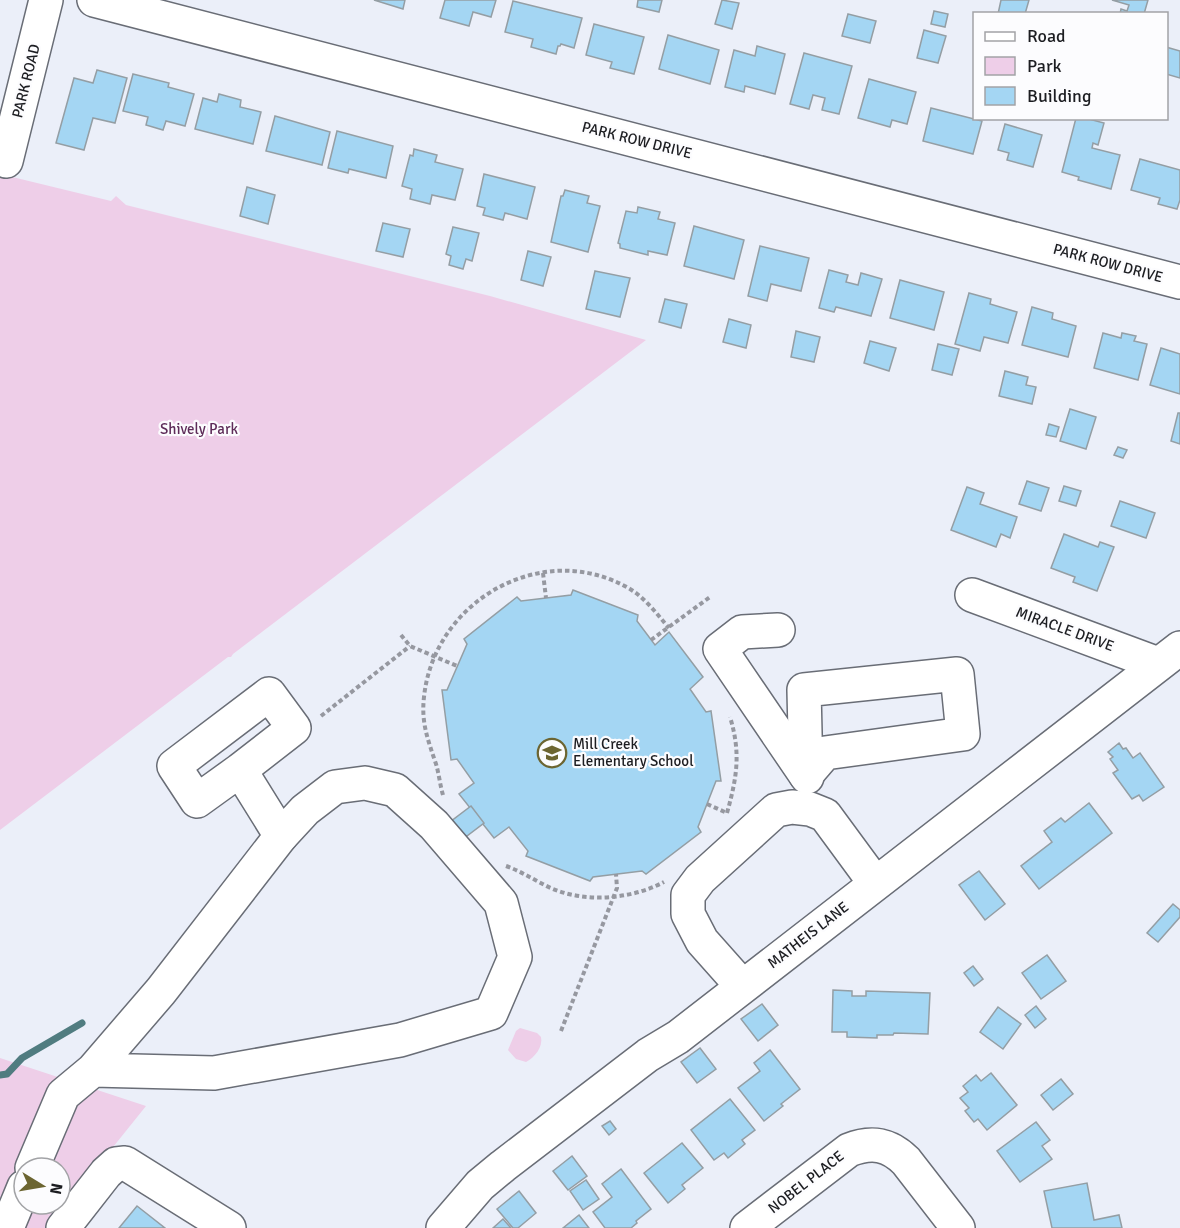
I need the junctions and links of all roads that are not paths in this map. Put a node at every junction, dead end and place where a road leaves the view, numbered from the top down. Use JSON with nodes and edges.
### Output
{"nodes":[{"id":1,"x":46,"y":0,"type":"edge"},
{"id":2,"x":94,"y":0,"type":"edge"},
{"id":3,"x":6,"y":161,"type":"dead end"},
{"id":4,"x":1180,"y":282,"type":"edge"},
{"id":5,"x":972,"y":595,"type":"dead end"},
{"id":6,"x":778,"y":630,"type":"dead end"},
{"id":7,"x":1169,"y":656,"type":"edge"},
{"id":8,"x":240,"y":770,"type":"dead end"},
{"id":9,"x":806,"y":775,"type":"junction"},
{"id":10,"x":810,"y":808,"type":"junction"},
{"id":11,"x":281,"y":836,"type":"junction"},
{"id":12,"x":875,"y":884,"type":"junction"},
{"id":13,"x":742,"y":986,"type":"junction"},
{"id":14,"x":93,"y":1070,"type":"junction"},
{"id":15,"x":37,"y":1156,"type":"edge"},
{"id":16,"x":63,"y":1228,"type":"edge"},
{"id":17,"x":229,"y":1228,"type":"edge"},
{"id":18,"x":443,"y":1228,"type":"edge"},
{"id":19,"x":747,"y":1228,"type":"edge"},
{"id":20,"x":958,"y":1228,"type":"edge"}],
"edges":[{"from":1,"to":3,"type":"street","name":"PARK ROAD"},
{"from":2,"to":4,"type":"street","name":"PARK ROW DRIVE"},
{"from":5,"to":7,"type":"street","name":"MIRACLE DRIVE"},
{"from":6,"to":9,"type":"street"},
{"from":7,"to":12,"type":"street","name":"MATHEIS LANE"},
{"from":8,"to":11,"type":"street"},
{"from":9,"to":9,"type":"street"},
{"from":9,"to":10,"type":"street"},
{"from":10,"to":12,"type":"street"},
{"from":10,"to":13,"type":"street"},
{"from":11,"to":14,"type":"street"},
{"from":11,"to":14,"type":"street"},
{"from":12,"to":13,"type":"street","name":"MATHEIS LANE"},
{"from":13,"to":18,"type":"street","name":"MATHEIS LANE"},
{"from":14,"to":15,"type":"street"},
{"from":16,"to":17,"type":"street"},
{"from":19,"to":20,"type":"street","name":"NOBEL PLACE"}]}
